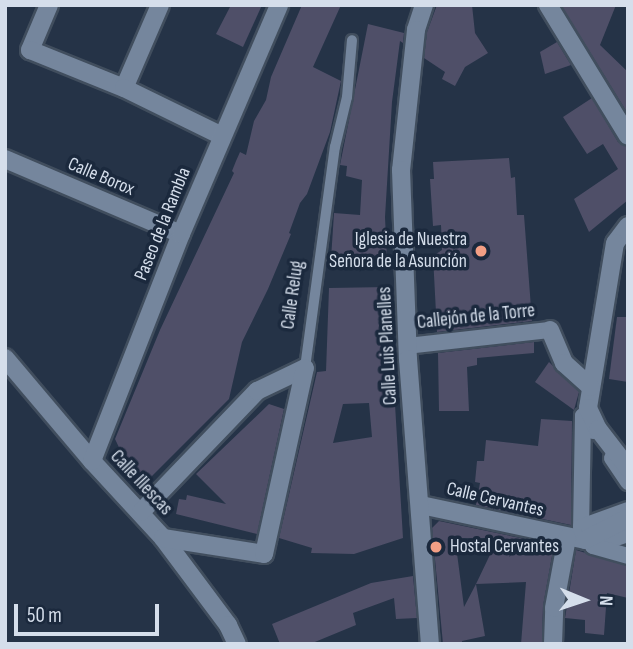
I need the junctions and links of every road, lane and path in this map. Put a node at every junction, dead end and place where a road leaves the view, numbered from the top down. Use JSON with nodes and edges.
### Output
{"nodes":[{"id":1,"x":48,"y":5,"type":"edge"},
{"id":2,"x":160,"y":5,"type":"edge"},
{"id":3,"x":279,"y":5,"type":"edge"},
{"id":4,"x":424,"y":5,"type":"edge"},
{"id":5,"x":548,"y":5,"type":"edge"},
{"id":6,"x":352,"y":40,"type":"dead end"},
{"id":7,"x":124,"y":89,"type":"junction"},
{"id":8,"x":222,"y":136,"type":"junction"},
{"id":9,"x":628,"y":136,"type":"edge"},
{"id":10,"x":5,"y":159,"type":"edge"},
{"id":11,"x":628,"y":226,"type":"edge"},
{"id":12,"x":181,"y":234,"type":"junction"},
{"id":13,"x":550,"y":330,"type":"joint"},
{"id":14,"x":407,"y":346,"type":"junction"},
{"id":15,"x":5,"y":358,"type":"edge"},
{"id":16,"x":304,"y":368,"type":"junction"},
{"id":17,"x":591,"y":387,"type":"junction"},
{"id":18,"x":588,"y":416,"type":"junction"},
{"id":19,"x":92,"y":461,"type":"junction"},
{"id":20,"x":628,"y":468,"type":"edge"},
{"id":21,"x":628,"y":482,"type":"edge"},
{"id":22,"x":421,"y":505,"type":"junction"},
{"id":23,"x":628,"y":510,"type":"edge"},
{"id":24,"x":141,"y":512,"type":"junction"},
{"id":25,"x":628,"y":518,"type":"edge"},
{"id":26,"x":628,"y":534,"type":"edge"},
{"id":27,"x":577,"y":537,"type":"junction"},
{"id":28,"x":163,"y":538,"type":"junction"},
{"id":29,"x":628,"y":556,"type":"edge"},
{"id":30,"x":237,"y":644,"type":"edge"},
{"id":31,"x":430,"y":644,"type":"edge"},
{"id":32,"x":553,"y":644,"type":"edge"}],
"edges":[{"from":1,"to":7,"type":"street"},
{"from":2,"to":7,"type":"street"},
{"from":3,"to":8,"type":"street","name":"Paseo de la Rambla"},
{"from":4,"to":14,"type":"street","name":"Calle Luis Planelles"},
{"from":5,"to":9,"type":"street"},
{"from":6,"to":16,"type":"lane","name":"Calle Relug"},
{"from":7,"to":8,"type":"street"},
{"from":8,"to":12,"type":"street","name":"Paseo de la Rambla"},
{"from":10,"to":12,"type":"street","name":"Calle Borox"},
{"from":11,"to":17,"type":"street"},
{"from":12,"to":19,"type":"street","name":"Paseo de la Rambla"},
{"from":13,"to":14,"type":"street","name":"Callejón de la Torre"},
{"from":13,"to":17,"type":"street"},
{"from":14,"to":22,"type":"street","name":"Calle Luis Planelles"},
{"from":15,"to":19,"type":"street","name":"Calle Illescas"},
{"from":16,"to":24,"type":"street"},
{"from":16,"to":28,"type":"street","name":"Calle Relug"},
{"from":17,"to":18,"type":"street"},
{"from":18,"to":20,"type":"street"},
{"from":18,"to":21,"type":"street"},
{"from":18,"to":27,"type":"street"},
{"from":19,"to":24,"type":"street","name":"Calle Illescas"},
{"from":22,"to":27,"type":"street","name":"Calle Cervantes"},
{"from":22,"to":31,"type":"street","name":"Calle Luis Planelles"},
{"from":23,"to":27,"type":"street"},
{"from":24,"to":28,"type":"street","name":"Calle Illescas"},
{"from":25,"to":27,"type":"street"},
{"from":26,"to":27,"type":"street"},
{"from":27,"to":29,"type":"street"},
{"from":27,"to":32,"type":"street"},
{"from":28,"to":30,"type":"street","name":"Calle Illescas"}]}
